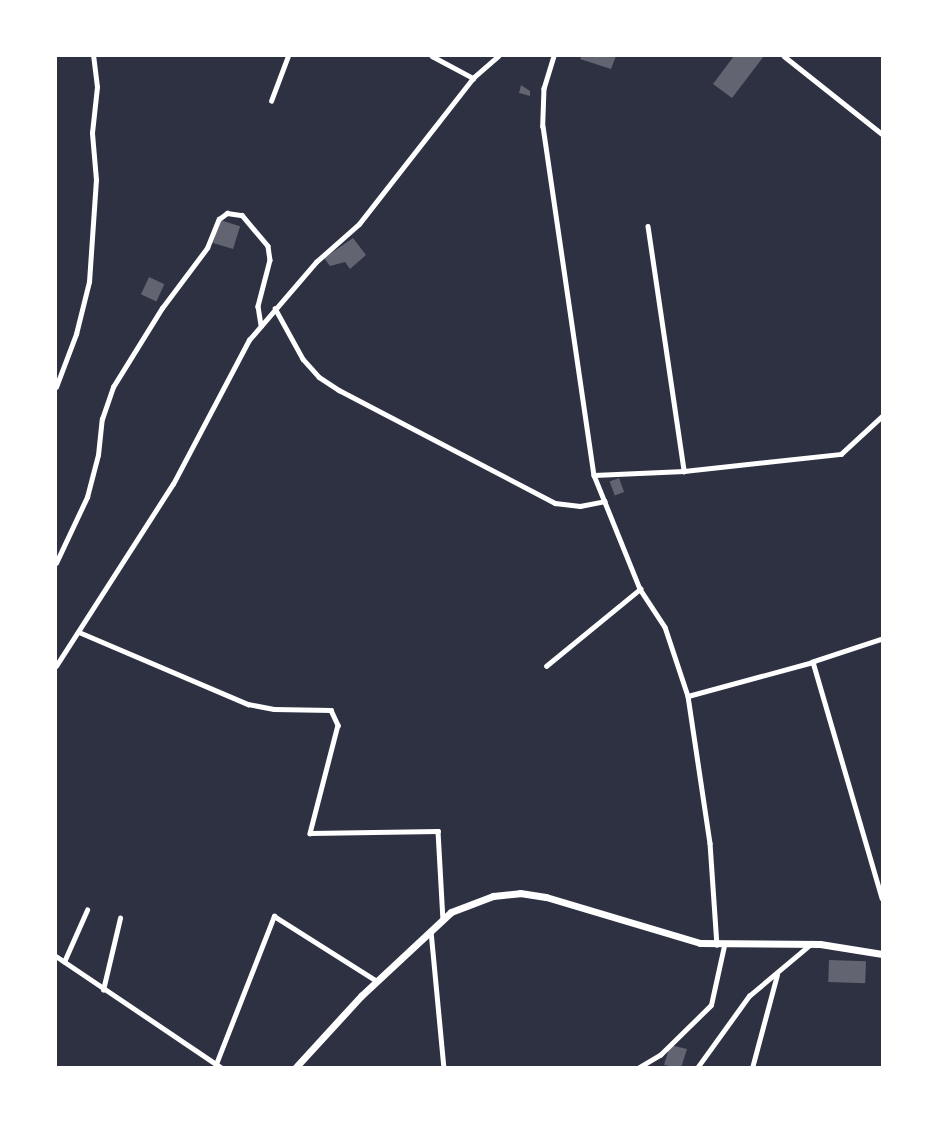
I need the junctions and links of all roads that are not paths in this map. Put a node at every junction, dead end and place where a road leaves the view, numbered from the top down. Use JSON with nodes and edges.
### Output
{"nodes":[{"id":1,"x":93,"y":56,"type":"edge"},
{"id":2,"x":288,"y":56,"type":"edge"},
{"id":3,"x":432,"y":56,"type":"edge"},
{"id":4,"x":498,"y":56,"type":"edge"},
{"id":5,"x":554,"y":56,"type":"edge"},
{"id":6,"x":784,"y":56,"type":"edge"},
{"id":7,"x":473,"y":78,"type":"junction"},
{"id":8,"x":271,"y":101,"type":"dead end"},
{"id":9,"x":882,"y":134,"type":"edge"},
{"id":10,"x":648,"y":226,"type":"dead end"},
{"id":11,"x":275,"y":308,"type":"junction"},
{"id":12,"x":261,"y":326,"type":"junction"},
{"id":13,"x":56,"y":387,"type":"edge"},
{"id":14,"x":882,"y":416,"type":"edge"},
{"id":15,"x":684,"y":471,"type":"junction"},
{"id":16,"x":594,"y":475,"type":"junction"},
{"id":17,"x":605,"y":501,"type":"junction"},
{"id":18,"x":56,"y":563,"type":"edge"},
{"id":19,"x":640,"y":589,"type":"junction"},
{"id":20,"x":79,"y":632,"type":"junction"},
{"id":21,"x":882,"y":639,"type":"edge"},
{"id":22,"x":813,"y":662,"type":"junction"},
{"id":23,"x":56,"y":666,"type":"edge"},
{"id":24,"x":546,"y":666,"type":"dead end"},
{"id":25,"x":688,"y":696,"type":"junction"},
{"id":26,"x":882,"y":898,"type":"edge"},
{"id":27,"x":87,"y":910,"type":"dead end"},
{"id":28,"x":120,"y":918,"type":"dead end"},
{"id":29,"x":442,"y":920,"type":"junction"},
{"id":30,"x":431,"y":931,"type":"junction"},
{"id":31,"x":812,"y":944,"type":"junction"},
{"id":32,"x":721,"y":945,"type":"junction"},
{"id":33,"x":882,"y":954,"type":"edge"},
{"id":34,"x":56,"y":956,"type":"edge"},
{"id":35,"x":64,"y":962,"type":"junction"},
{"id":36,"x":777,"y":975,"type":"junction"},
{"id":37,"x":377,"y":981,"type":"junction"},
{"id":38,"x":103,"y":990,"type":"junction"},
{"id":39,"x":216,"y":1064,"type":"junction"},
{"id":40,"x":222,"y":1068,"type":"edge"},
{"id":41,"x":295,"y":1068,"type":"edge"},
{"id":42,"x":444,"y":1068,"type":"edge"},
{"id":43,"x":521,"y":1068,"type":"edge"},
{"id":44,"x":550,"y":1068,"type":"edge"},
{"id":45,"x":638,"y":1068,"type":"edge"},
{"id":46,"x":696,"y":1068,"type":"edge"},
{"id":47,"x":752,"y":1068,"type":"edge"}],
"edges":[{"from":1,"to":13,"type":"street"},
{"from":2,"to":8,"type":"street"},
{"from":3,"to":7,"type":"street"},
{"from":4,"to":7,"type":"street"},
{"from":5,"to":16,"type":"street"},
{"from":6,"to":9,"type":"street"},
{"from":7,"to":11,"type":"street"},
{"from":10,"to":15,"type":"street"},
{"from":11,"to":12,"type":"street"},
{"from":11,"to":17,"type":"street"},
{"from":12,"to":18,"type":"street"},
{"from":12,"to":20,"type":"street"},
{"from":14,"to":15,"type":"street"},
{"from":15,"to":16,"type":"street"},
{"from":16,"to":17,"type":"street"},
{"from":17,"to":19,"type":"street"},
{"from":19,"to":24,"type":"street"},
{"from":19,"to":25,"type":"street"},
{"from":20,"to":23,"type":"street"},
{"from":20,"to":29,"type":"street"},
{"from":21,"to":22,"type":"street"},
{"from":22,"to":25,"type":"street"},
{"from":22,"to":26,"type":"street"},
{"from":25,"to":32,"type":"street"},
{"from":27,"to":35,"type":"street"},
{"from":28,"to":38,"type":"street"},
{"from":29,"to":30,"type":"main road"},
{"from":29,"to":32,"type":"main road"},
{"from":30,"to":37,"type":"main road"},
{"from":30,"to":42,"type":"street"},
{"from":31,"to":32,"type":"main road"},
{"from":31,"to":33,"type":"main road"},
{"from":31,"to":36,"type":"street"},
{"from":32,"to":45,"type":"street"},
{"from":34,"to":35,"type":"street"},
{"from":35,"to":38,"type":"street"},
{"from":36,"to":46,"type":"street"},
{"from":36,"to":47,"type":"street"},
{"from":37,"to":39,"type":"street"},
{"from":37,"to":41,"type":"main road"},
{"from":38,"to":39,"type":"street"},
{"from":39,"to":40,"type":"street"},
{"from":43,"to":44,"type":"street"}]}
